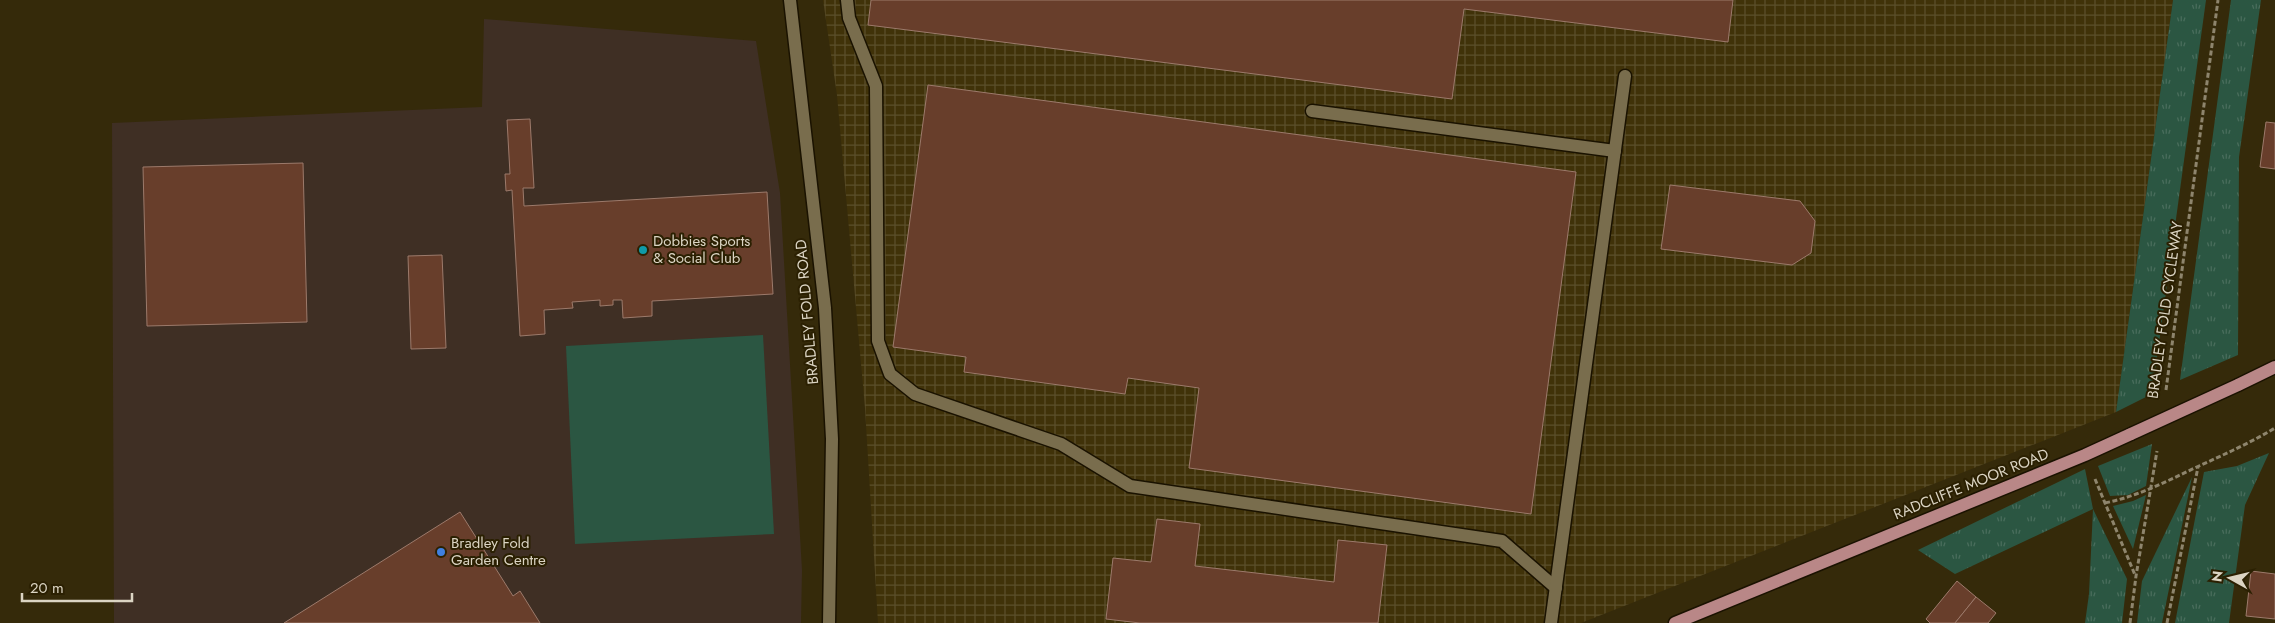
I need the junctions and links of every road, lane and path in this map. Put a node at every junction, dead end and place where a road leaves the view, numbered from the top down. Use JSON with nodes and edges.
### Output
{"nodes":[{"id":1,"x":790,"y":0,"type":"edge"},
{"id":2,"x":847,"y":0,"type":"edge"},
{"id":3,"x":2218,"y":0,"type":"edge"},
{"id":4,"x":1625,"y":76,"type":"dead end"},
{"id":5,"x":1312,"y":111,"type":"dead end"},
{"id":6,"x":1615,"y":151,"type":"junction"},
{"id":7,"x":2275,"y":367,"type":"edge"},
{"id":8,"x":2165,"y":391,"type":"dead end"},
{"id":9,"x":2275,"y":428,"type":"edge"},
{"id":10,"x":2157,"y":450,"type":"dead end"},
{"id":11,"x":2085,"y":455,"type":"junction"},
{"id":12,"x":2198,"y":467,"type":"junction"},
{"id":13,"x":2152,"y":489,"type":"junction"},
{"id":14,"x":2105,"y":503,"type":"junction"},
{"id":15,"x":2136,"y":576,"type":"junction"},
{"id":16,"x":1556,"y":588,"type":"junction"},
{"id":17,"x":829,"y":623,"type":"edge"},
{"id":18,"x":1551,"y":623,"type":"edge"},
{"id":19,"x":1675,"y":623,"type":"edge"},
{"id":20,"x":2130,"y":623,"type":"edge"},
{"id":21,"x":2167,"y":623,"type":"edge"}],
"edges":[{"from":1,"to":17,"type":"street","name":"BRADLEY FOLD ROAD"},
{"from":2,"to":16,"type":"street"},
{"from":3,"to":8,"type":"path","name":"BRADLEY FOLD CYCLEWAY"},
{"from":4,"to":6,"type":"street"},
{"from":5,"to":6,"type":"street"},
{"from":6,"to":16,"type":"street"},
{"from":7,"to":11,"type":"main road","name":"RADCLIFFE MOOR ROAD","bridge":true},
{"from":9,"to":12,"type":"path"},
{"from":10,"to":13,"type":"path"},
{"from":11,"to":14,"type":"path"},
{"from":11,"to":19,"type":"main road","name":"RADCLIFFE MOOR ROAD"},
{"from":12,"to":13,"type":"path"},
{"from":12,"to":21,"type":"path"},
{"from":13,"to":14,"type":"path"},
{"from":13,"to":15,"type":"path"},
{"from":14,"to":15,"type":"path"},
{"from":15,"to":20,"type":"path"},
{"from":16,"to":18,"type":"street"}]}
